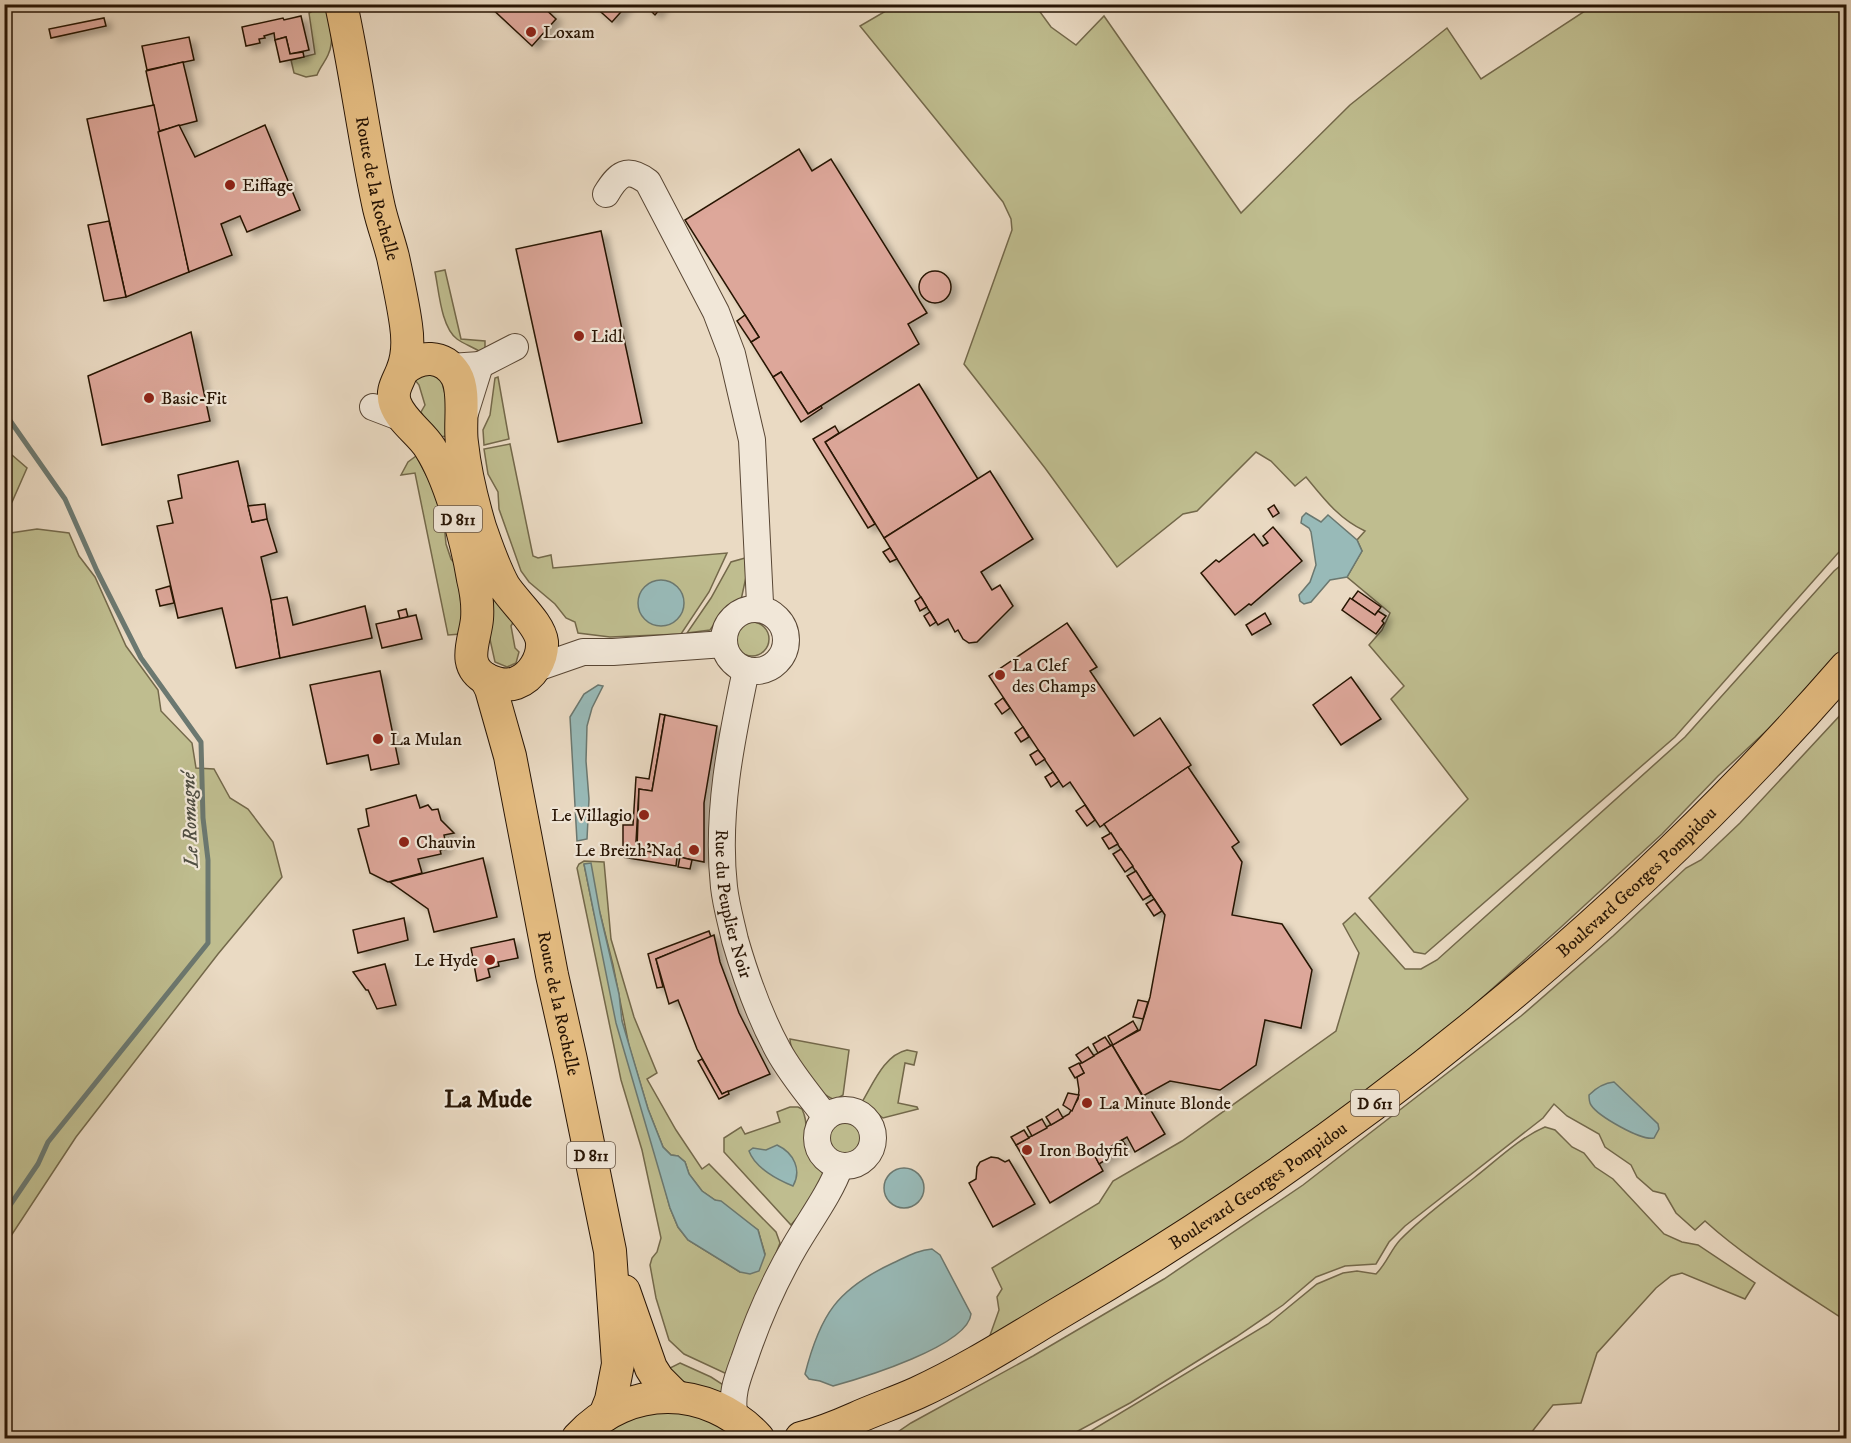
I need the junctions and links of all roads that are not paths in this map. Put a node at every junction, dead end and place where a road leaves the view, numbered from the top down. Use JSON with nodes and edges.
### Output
{"nodes":[{"id":1,"x":341,"y":4,"type":"edge"},
{"id":2,"x":357,"y":4,"type":"edge"},
{"id":3,"x":606,"y":194,"type":"dead end"},
{"id":4,"x":515,"y":347,"type":"dead end"},
{"id":5,"x":457,"y":364,"type":"junction"},
{"id":6,"x":399,"y":379,"type":"junction"},
{"id":7,"x":758,"y":609,"type":"junction"},
{"id":8,"x":536,"y":625,"type":"junction"},
{"id":9,"x":724,"y":644,"type":"junction"},
{"id":10,"x":583,"y":652,"type":"junction"},
{"id":11,"x":1846,"y":667,"type":"edge"},
{"id":12,"x":746,"y":670,"type":"junction"},
{"id":13,"x":529,"y":674,"type":"junction"},
{"id":14,"x":486,"y":679,"type":"junction"},
{"id":15,"x":1846,"y":684,"type":"edge"},
{"id":16,"x":510,"y":756,"type":"junction"},
{"id":17,"x":826,"y":1117,"type":"junction"},
{"id":18,"x":840,"y":1166,"type":"junction"},
{"id":19,"x":610,"y":1251,"type":"junction"},
{"id":20,"x":676,"y":1397,"type":"junction"},
{"id":21,"x":605,"y":1415,"type":"junction"},
{"id":22,"x":735,"y":1418,"type":"junction"},
{"id":23,"x":813,"y":1435,"type":"edge"},
{"id":24,"x":578,"y":1438,"type":"edge"},
{"id":25,"x":758,"y":1438,"type":"edge"},
{"id":26,"x":865,"y":1438,"type":"edge"}],
"edges":[{"from":1,"to":6,"type":"main road","name":"Route de la Rochelle","number":"D 811"},
{"from":2,"to":5,"type":"main road","name":"Route de la Rochelle","number":"D 811"},
{"from":3,"to":7,"type":"street"},
{"from":4,"to":5,"type":"street"},
{"from":5,"to":6,"type":"main road"},
{"from":5,"to":8,"type":"main road","name":"Route de la Rochelle","number":"D 811"},
{"from":6,"to":14,"type":"main road","name":"Route de la Rochelle","number":"D 811"},
{"from":7,"to":9,"type":"street"},
{"from":7,"to":12,"type":"street"},
{"from":8,"to":10,"type":"street"},
{"from":8,"to":13,"type":"main road","name":"Route de la Rochelle","number":"D 811"},
{"from":9,"to":10,"type":"street"},
{"from":9,"to":12,"type":"street"},
{"from":10,"to":13,"type":"street"},
{"from":11,"to":23,"type":"main road","name":"Boulevard Georges Pompidou","number":"D 611"},
{"from":12,"to":17,"type":"street","name":"Rue du Peuplier Noir"},
{"from":13,"to":14,"type":"main road"},
{"from":13,"to":16,"type":"main road","name":"Route de la Rochelle","number":"D 811"},
{"from":14,"to":16,"type":"main road","name":"Route de la Rochelle","number":"D 811"},
{"from":15,"to":26,"type":"main road","name":"Boulevard Georges Pompidou","number":"D 611"},
{"from":16,"to":19,"type":"main road","name":"Route de la Rochelle","number":"D 811"},
{"from":17,"to":18,"type":"street"},
{"from":17,"to":18,"type":"street"},
{"from":18,"to":22,"type":"street"},
{"from":19,"to":20,"type":"main road","name":"Route de la Rochelle","number":"D 811"},
{"from":19,"to":21,"type":"main road","name":"Route de la Rochelle","number":"D 811"},
{"from":20,"to":21,"type":"main road"},
{"from":20,"to":22,"type":"main road"},
{"from":21,"to":24,"type":"main road"},
{"from":22,"to":25,"type":"main road"}]}
